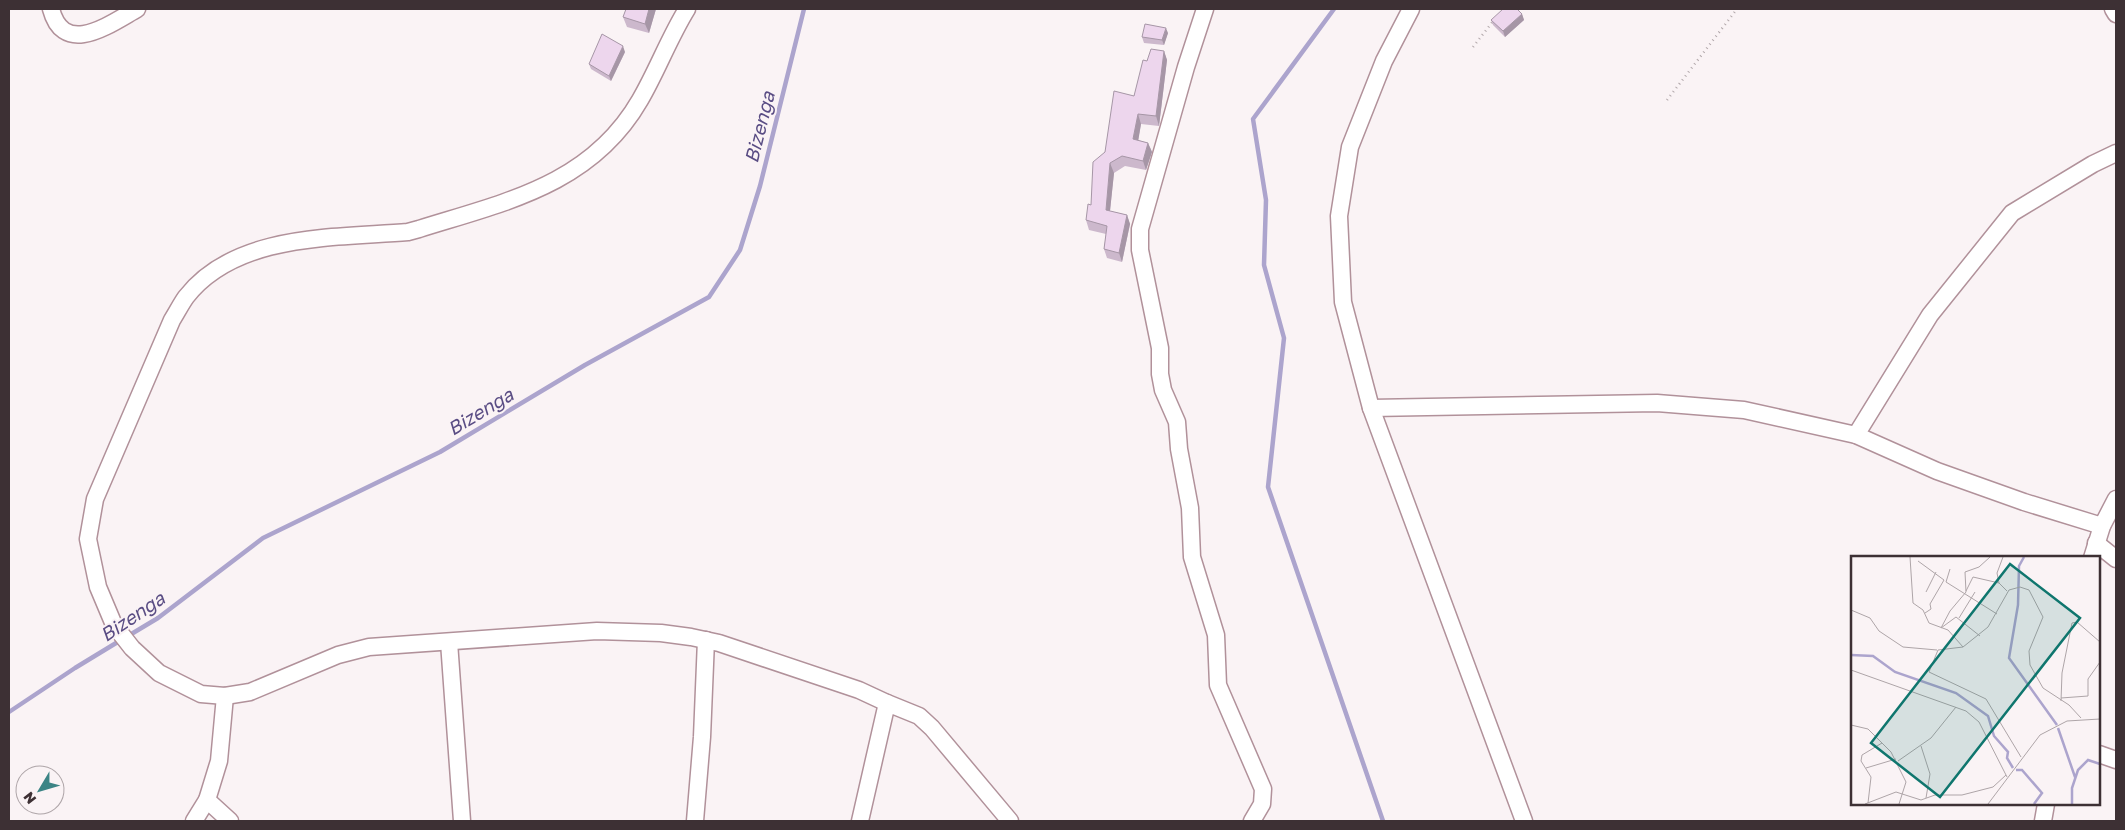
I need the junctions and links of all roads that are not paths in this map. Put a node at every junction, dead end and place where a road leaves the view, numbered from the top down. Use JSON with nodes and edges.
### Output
{"nodes":[{"id":1,"x":51,"y":9,"type":"edge"},
{"id":2,"x":137,"y":9,"type":"edge"},
{"id":3,"x":687,"y":9,"type":"edge"},
{"id":4,"x":1205,"y":9,"type":"edge"},
{"id":5,"x":1410,"y":9,"type":"edge"},
{"id":6,"x":2113,"y":9,"type":"edge"},
{"id":7,"x":2116,"y":14,"type":"edge"},
{"id":8,"x":2116,"y":154,"type":"edge"},
{"id":9,"x":1371,"y":408,"type":"junction"},
{"id":10,"x":1856,"y":435,"type":"junction"},
{"id":11,"x":2116,"y":499,"type":"edge"},
{"id":12,"x":2102,"y":526,"type":"junction"},
{"id":13,"x":2094,"y":550,"type":"edge"},
{"id":14,"x":2116,"y":560,"type":"edge"},
{"id":15,"x":706,"y":640,"type":"junction"},
{"id":16,"x":449,"y":642,"type":"junction"},
{"id":17,"x":225,"y":696,"type":"junction"},
{"id":18,"x":887,"y":703,"type":"junction"},
{"id":19,"x":2100,"y":754,"type":"edge"},
{"id":20,"x":2116,"y":760,"type":"edge"},
{"id":21,"x":207,"y":800,"type":"junction"},
{"id":22,"x":2046,"y":805,"type":"edge"},
{"id":23,"x":194,"y":821,"type":"edge"},
{"id":24,"x":230,"y":821,"type":"edge"},
{"id":25,"x":462,"y":821,"type":"edge"},
{"id":26,"x":695,"y":821,"type":"edge"},
{"id":27,"x":860,"y":821,"type":"edge"},
{"id":28,"x":1010,"y":821,"type":"edge"},
{"id":29,"x":1252,"y":821,"type":"edge"},
{"id":30,"x":1524,"y":821,"type":"edge"},
{"id":31,"x":2043,"y":821,"type":"edge"}],
"edges":[{"from":1,"to":2,"type":"street"},
{"from":3,"to":17,"type":"street"},
{"from":4,"to":29,"type":"street"},
{"from":5,"to":9,"type":"street"},
{"from":6,"to":7,"type":"street"},
{"from":8,"to":10,"type":"street"},
{"from":9,"to":10,"type":"street"},
{"from":9,"to":30,"type":"street"},
{"from":10,"to":12,"type":"street"},
{"from":11,"to":12,"type":"street"},
{"from":12,"to":13,"type":"street"},
{"from":13,"to":14,"type":"street"},
{"from":15,"to":16,"type":"street"},
{"from":15,"to":18,"type":"street"},
{"from":15,"to":26,"type":"street"},
{"from":16,"to":17,"type":"street"},
{"from":16,"to":25,"type":"street"},
{"from":17,"to":21,"type":"street"},
{"from":18,"to":27,"type":"street"},
{"from":18,"to":28,"type":"street"},
{"from":19,"to":20,"type":"street"},
{"from":21,"to":23,"type":"street"},
{"from":21,"to":24,"type":"street"},
{"from":22,"to":31,"type":"street"}]}
